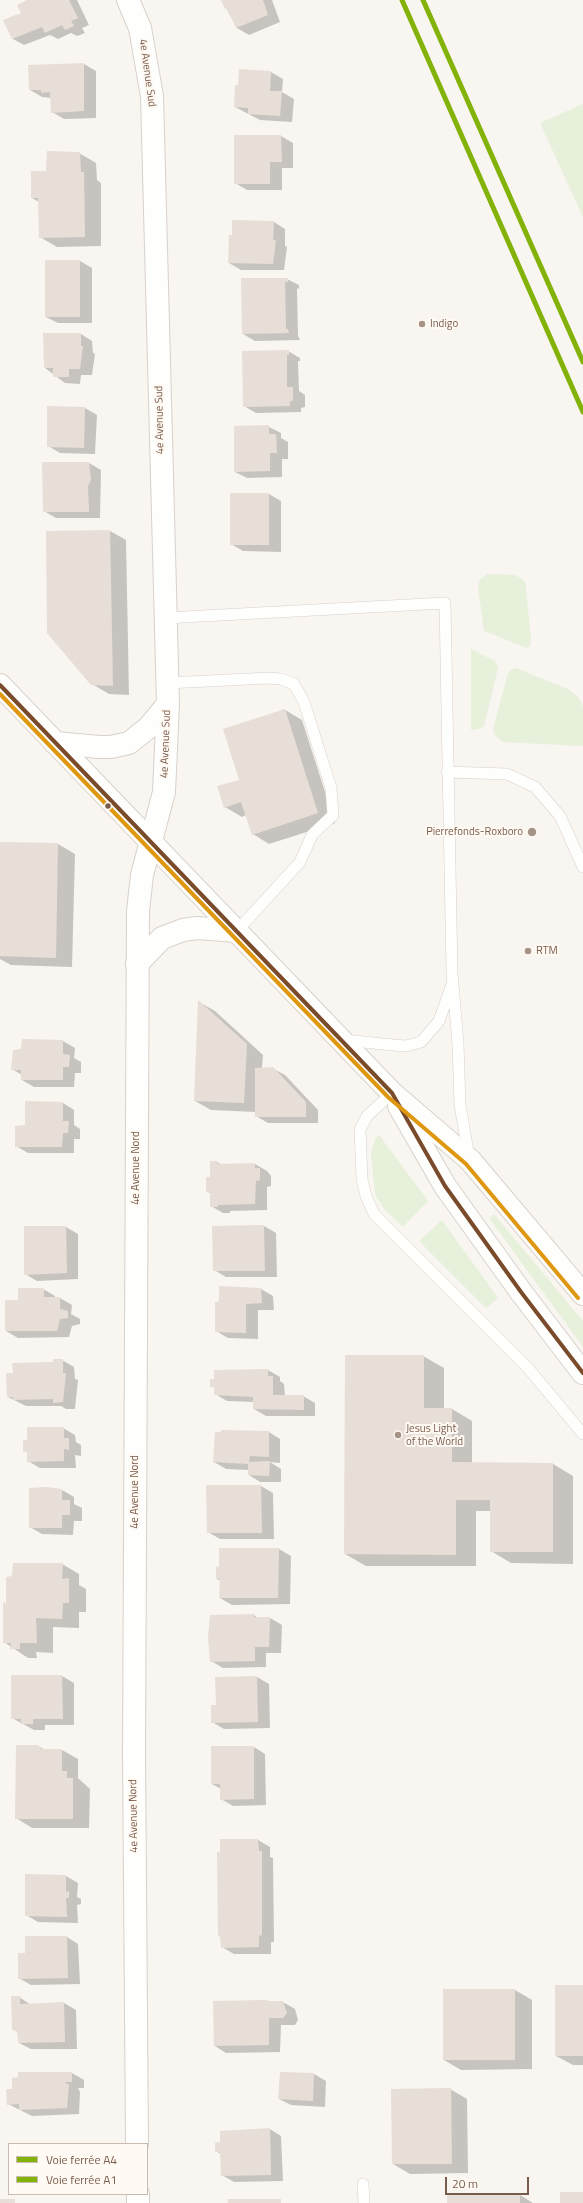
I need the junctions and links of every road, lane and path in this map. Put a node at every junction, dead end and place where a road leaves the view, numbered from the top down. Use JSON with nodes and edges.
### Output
{"nodes":[{"id":1,"x":128,"y":0,"type":"edge"},
{"id":2,"x":165,"y":618,"type":"junction"},
{"id":3,"x":0,"y":685,"type":"edge"},
{"id":4,"x":168,"y":694,"type":"junction"},
{"id":5,"x":55,"y":743,"type":"junction"},
{"id":6,"x":447,"y":772,"type":"junction"},
{"id":7,"x":151,"y":842,"type":"junction"},
{"id":8,"x":583,"y":867,"type":"edge"},
{"id":9,"x":237,"y":931,"type":"junction"},
{"id":10,"x":137,"y":964,"type":"junction"},
{"id":11,"x":452,"y":984,"type":"junction"},
{"id":12,"x":344,"y":1040,"type":"junction"},
{"id":13,"x":392,"y":1093,"type":"junction"},
{"id":14,"x":470,"y":1160,"type":"junction"},
{"id":15,"x":583,"y":1294,"type":"edge"},
{"id":16,"x":583,"y":1373,"type":"edge"},
{"id":17,"x":583,"y":1434,"type":"edge"},
{"id":18,"x":137,"y":2143,"type":"edge"},
{"id":19,"x":363,"y":2184,"type":"dead end"},
{"id":20,"x":364,"y":2203,"type":"edge"}],
"edges":[{"from":1,"to":2,"type":"street","name":"4e Avenue Sud"},
{"from":2,"to":4,"type":"street","name":"4e Avenue Sud"},
{"from":2,"to":6,"type":"lane"},
{"from":3,"to":5,"type":"street"},
{"from":4,"to":5,"type":"street"},
{"from":4,"to":7,"type":"street","name":"4e Avenue Sud"},
{"from":4,"to":9,"type":"lane"},
{"from":5,"to":7,"type":"street"},
{"from":6,"to":8,"type":"lane"},
{"from":6,"to":11,"type":"lane"},
{"from":7,"to":9,"type":"street"},
{"from":7,"to":10,"type":"street","name":"4e Avenue Nord"},
{"from":9,"to":10,"type":"street"},
{"from":9,"to":12,"type":"street"},
{"from":10,"to":18,"type":"street","name":"4e Avenue Nord"},
{"from":11,"to":12,"type":"lane"},
{"from":11,"to":14,"type":"lane"},
{"from":12,"to":13,"type":"street"},
{"from":13,"to":14,"type":"street"},
{"from":13,"to":16,"type":"street"},
{"from":13,"to":17,"type":"lane"},
{"from":14,"to":15,"type":"street"},
{"from":19,"to":20,"type":"lane"}]}
